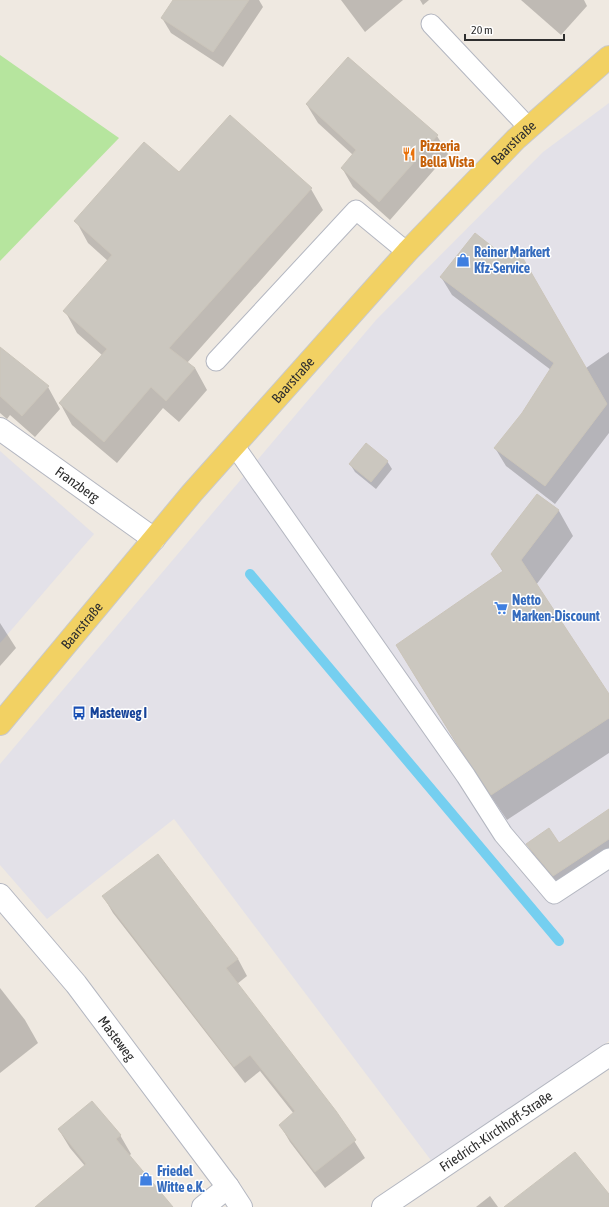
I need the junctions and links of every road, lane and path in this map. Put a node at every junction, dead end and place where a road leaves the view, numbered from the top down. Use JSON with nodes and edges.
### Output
{"nodes":[{"id":1,"x":431,"y":24,"type":"dead end"},
{"id":2,"x":609,"y":57,"type":"edge"},
{"id":3,"x":529,"y":128,"type":"junction"},
{"id":4,"x":407,"y":252,"type":"junction"},
{"id":5,"x":216,"y":361,"type":"dead end"},
{"id":6,"x":0,"y":429,"type":"edge"},
{"id":7,"x":234,"y":445,"type":"junction"},
{"id":8,"x":154,"y":539,"type":"junction"},
{"id":9,"x":0,"y":724,"type":"edge"},
{"id":10,"x":609,"y":858,"type":"edge"},
{"id":11,"x":0,"y":895,"type":"edge"},
{"id":12,"x":609,"y":1055,"type":"edge"},
{"id":13,"x":228,"y":1187,"type":"junction"},
{"id":14,"x":203,"y":1207,"type":"edge"},
{"id":15,"x":241,"y":1207,"type":"edge"},
{"id":16,"x":383,"y":1207,"type":"edge"}],
"edges":[{"from":1,"to":3,"type":"lane"},
{"from":2,"to":3,"type":"main road","name":"Baarstraße"},
{"from":3,"to":4,"type":"main road","name":"Baarstraße"},
{"from":4,"to":5,"type":"lane"},
{"from":4,"to":7,"type":"main road","name":"Baarstraße"},
{"from":6,"to":8,"type":"street","name":"Franzberg"},
{"from":7,"to":8,"type":"main road","name":"Baarstraße"},
{"from":7,"to":10,"type":"lane"},
{"from":8,"to":9,"type":"main road","name":"Baarstraße"},
{"from":11,"to":13,"type":"street","name":"Masteweg"},
{"from":12,"to":16,"type":"street","name":"Friedrich-Kirchhoff-Straße"},
{"from":13,"to":14,"type":"street"},
{"from":13,"to":15,"type":"street","name":"Masteweg"}]}
